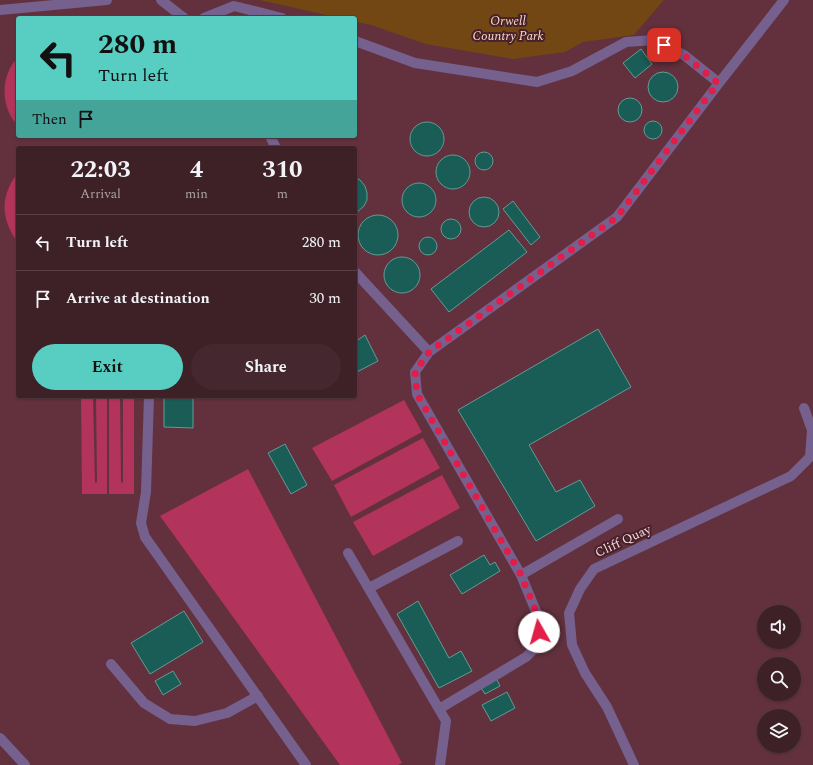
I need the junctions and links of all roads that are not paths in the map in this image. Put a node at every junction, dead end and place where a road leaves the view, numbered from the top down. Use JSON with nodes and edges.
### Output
{"nodes":[{"id":1,"x":107,"y":0,"type":"edge"},
{"id":2,"x":160,"y":0,"type":"edge"},
{"id":3,"x":784,"y":0,"type":"edge"},
{"id":4,"x":0,"y":10,"type":"edge"},
{"id":5,"x":181,"y":16,"type":"edge"},
{"id":6,"x":209,"y":16,"type":"edge"},
{"id":7,"x":274,"y":16,"type":"edge"},
{"id":8,"x":357,"y":42,"type":"edge"},
{"id":9,"x":718,"y":83,"type":"junction"},
{"id":10,"x":357,"y":274,"type":"edge"},
{"id":11,"x":429,"y":352,"type":"junction"},
{"id":12,"x":149,"y":398,"type":"edge"},
{"id":13,"x":804,"y":408,"type":"dead end"},
{"id":14,"x":618,"y":519,"type":"dead end"},
{"id":15,"x":458,"y":541,"type":"dead end"},
{"id":16,"x":348,"y":553,"type":"dead end"},
{"id":17,"x":521,"y":575,"type":"junction"},
{"id":18,"x":369,"y":588,"type":"junction"},
{"id":19,"x":111,"y":664,"type":"dead end"},
{"id":20,"x":258,"y":696,"type":"junction"},
{"id":21,"x":439,"y":709,"type":"junction"},
{"id":22,"x":0,"y":738,"type":"edge"},
{"id":23,"x":25,"y":765,"type":"edge"},
{"id":24,"x":306,"y":765,"type":"edge"},
{"id":25,"x":440,"y":765,"type":"edge"},
{"id":26,"x":634,"y":765,"type":"edge"}],
"edges":[{"from":1,"to":4,"type":"lane"},
{"from":2,"to":5,"type":"lane"},
{"from":3,"to":9,"type":"lane"},
{"from":6,"to":7,"type":"lane"},
{"from":8,"to":9,"type":"lane"},
{"from":9,"to":11,"type":"lane"},
{"from":10,"to":11,"type":"lane"},
{"from":11,"to":17,"type":"lane"},
{"from":12,"to":20,"type":"lane"},
{"from":13,"to":26,"type":"lane","name":"Cliff Quay"},
{"from":14,"to":17,"type":"lane"},
{"from":15,"to":18,"type":"lane"},
{"from":16,"to":18,"type":"lane"},
{"from":17,"to":21,"type":"lane"},
{"from":18,"to":21,"type":"lane"},
{"from":19,"to":20,"type":"lane"},
{"from":20,"to":24,"type":"lane"},
{"from":21,"to":25,"type":"lane"},
{"from":22,"to":23,"type":"lane"}]}
